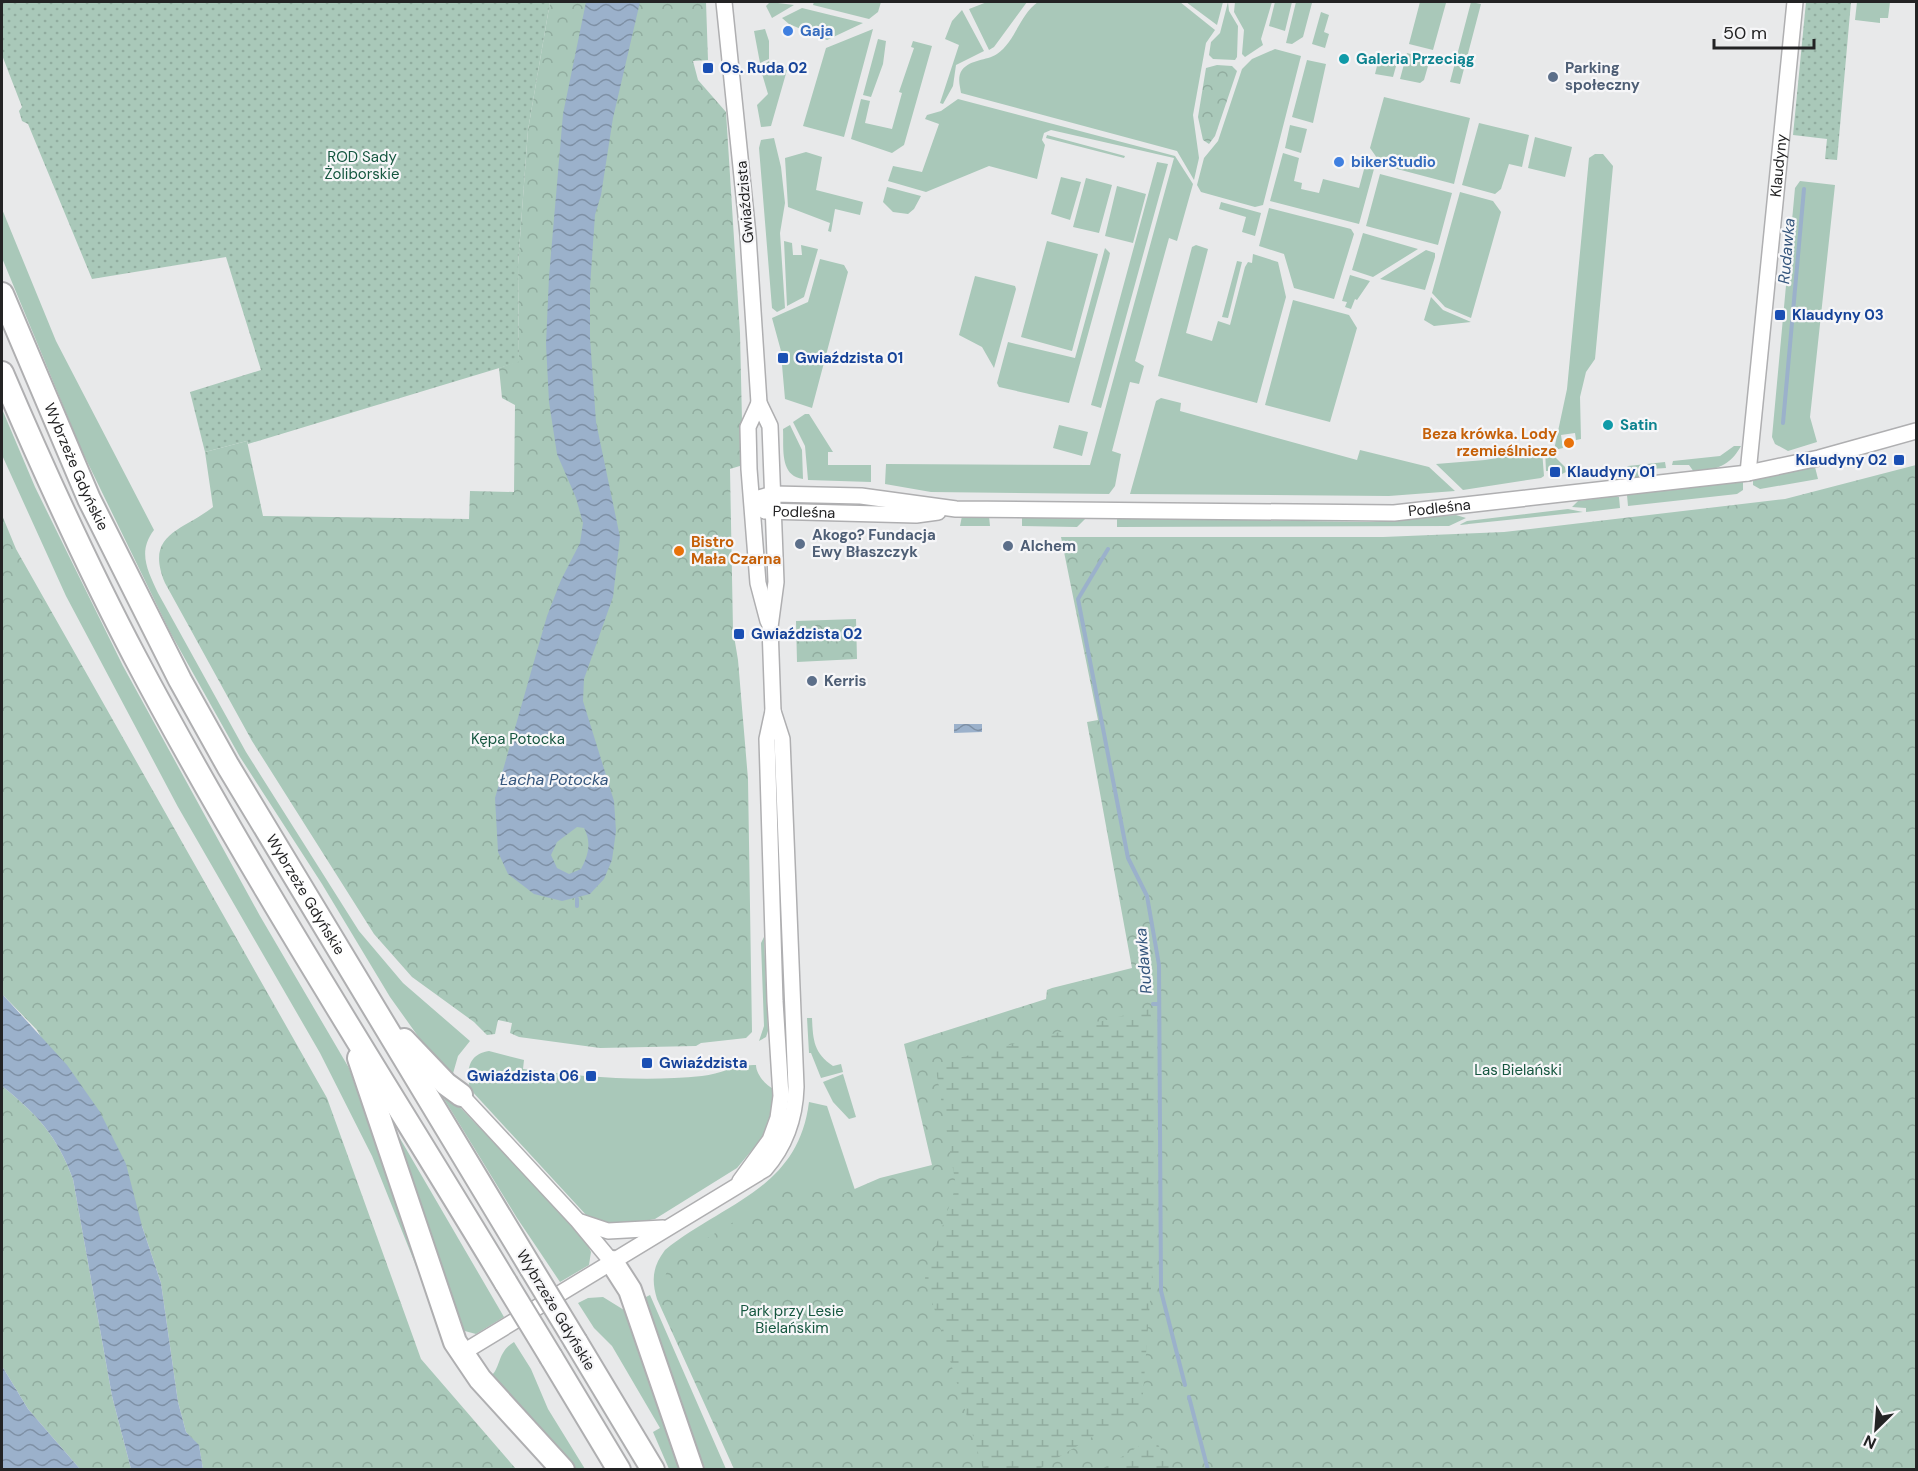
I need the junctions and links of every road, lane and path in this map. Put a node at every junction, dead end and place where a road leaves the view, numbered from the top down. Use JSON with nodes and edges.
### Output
{"nodes":[{"id":1,"x":724,"y":2,"type":"edge"},
{"id":2,"x":1795,"y":2,"type":"edge"},
{"id":3,"x":2,"y":294,"type":"edge"},
{"id":4,"x":2,"y":372,"type":"edge"},
{"id":5,"x":759,"y":403,"type":"junction"},
{"id":6,"x":1917,"y":431,"type":"edge"},
{"id":7,"x":1748,"y":473,"type":"junction"},
{"id":8,"x":773,"y":494,"type":"junction"},
{"id":9,"x":753,"y":504,"type":"junction"},
{"id":10,"x":956,"y":509,"type":"junction"},
{"id":11,"x":773,"y":513,"type":"junction"},
{"id":12,"x":770,"y":627,"type":"junction"},
{"id":13,"x":773,"y":711,"type":"junction"},
{"id":14,"x":371,"y":1003,"type":"junction"},
{"id":15,"x":345,"y":1016,"type":"junction"},
{"id":16,"x":792,"y":1020,"type":"junction"},
{"id":17,"x":778,"y":1037,"type":"junction"},
{"id":18,"x":461,"y":1095,"type":"joint"},
{"id":19,"x":735,"y":1187,"type":"junction"},
{"id":20,"x":578,"y":1221,"type":"junction"},
{"id":21,"x":670,"y":1227,"type":"junction"},
{"id":22,"x":612,"y":1262,"type":"junction"},
{"id":23,"x":462,"y":1353,"type":"junction"},
{"id":24,"x":563,"y":1470,"type":"edge"},
{"id":25,"x":619,"y":1470,"type":"edge"},
{"id":26,"x":653,"y":1470,"type":"edge"},
{"id":27,"x":692,"y":1470,"type":"edge"}],
"edges":[{"from":1,"to":5,"type":"street","name":"Gwiaździsta"},
{"from":2,"to":7,"type":"street","name":"Klaudyny"},
{"from":3,"to":14,"type":"highway","name":"Wybrzeże Gdyńskie"},
{"from":4,"to":15,"type":"highway","name":"Wybrzeże Gdyńskie"},
{"from":5,"to":8,"type":"street","name":"Gwiaździsta"},
{"from":5,"to":9,"type":"street","name":"Gwiaździsta"},
{"from":6,"to":7,"type":"street","name":"Podleśna"},
{"from":7,"to":10,"type":"street","name":"Podleśna"},
{"from":8,"to":9,"type":"street","name":"Podleśna"},
{"from":8,"to":10,"type":"street","name":"Podleśna"},
{"from":8,"to":11,"type":"street","name":"Gwiaździsta"},
{"from":9,"to":11,"type":"street","name":"Podleśna"},
{"from":9,"to":12,"type":"street","name":"Gwiaździsta"},
{"from":10,"to":11,"type":"street","name":"Podleśna"},
{"from":11,"to":12,"type":"street","name":"Gwiaździsta"},
{"from":12,"to":13,"type":"street","name":"Gwiaździsta"},
{"from":13,"to":16,"type":"street","name":"Gwiaździsta"},
{"from":13,"to":17,"type":"street","name":"Gwiaździsta"},
{"from":14,"to":18,"type":"highway"},
{"from":14,"to":26,"type":"highway","name":"Wybrzeże Gdyńskie","bridge":true},
{"from":15,"to":23,"type":"highway"},
{"from":15,"to":25,"type":"highway","name":"Wybrzeże Gdyńskie","bridge":true},
{"from":16,"to":17,"type":"street"},
{"from":16,"to":19,"type":"street","name":"Gwiaździsta"},
{"from":17,"to":19,"type":"street","name":"Gwiaździsta"},
{"from":18,"to":20,"type":"street"},
{"from":19,"to":21,"type":"street","name":"Gwiaździsta"},
{"from":20,"to":21,"type":"street"},
{"from":20,"to":22,"type":"street"},
{"from":21,"to":22,"type":"street","name":"Gwiaździsta"},
{"from":22,"to":23,"type":"street","name":"Gwiaździsta"},
{"from":22,"to":27,"type":"highway"},
{"from":23,"to":24,"type":"highway"}]}
